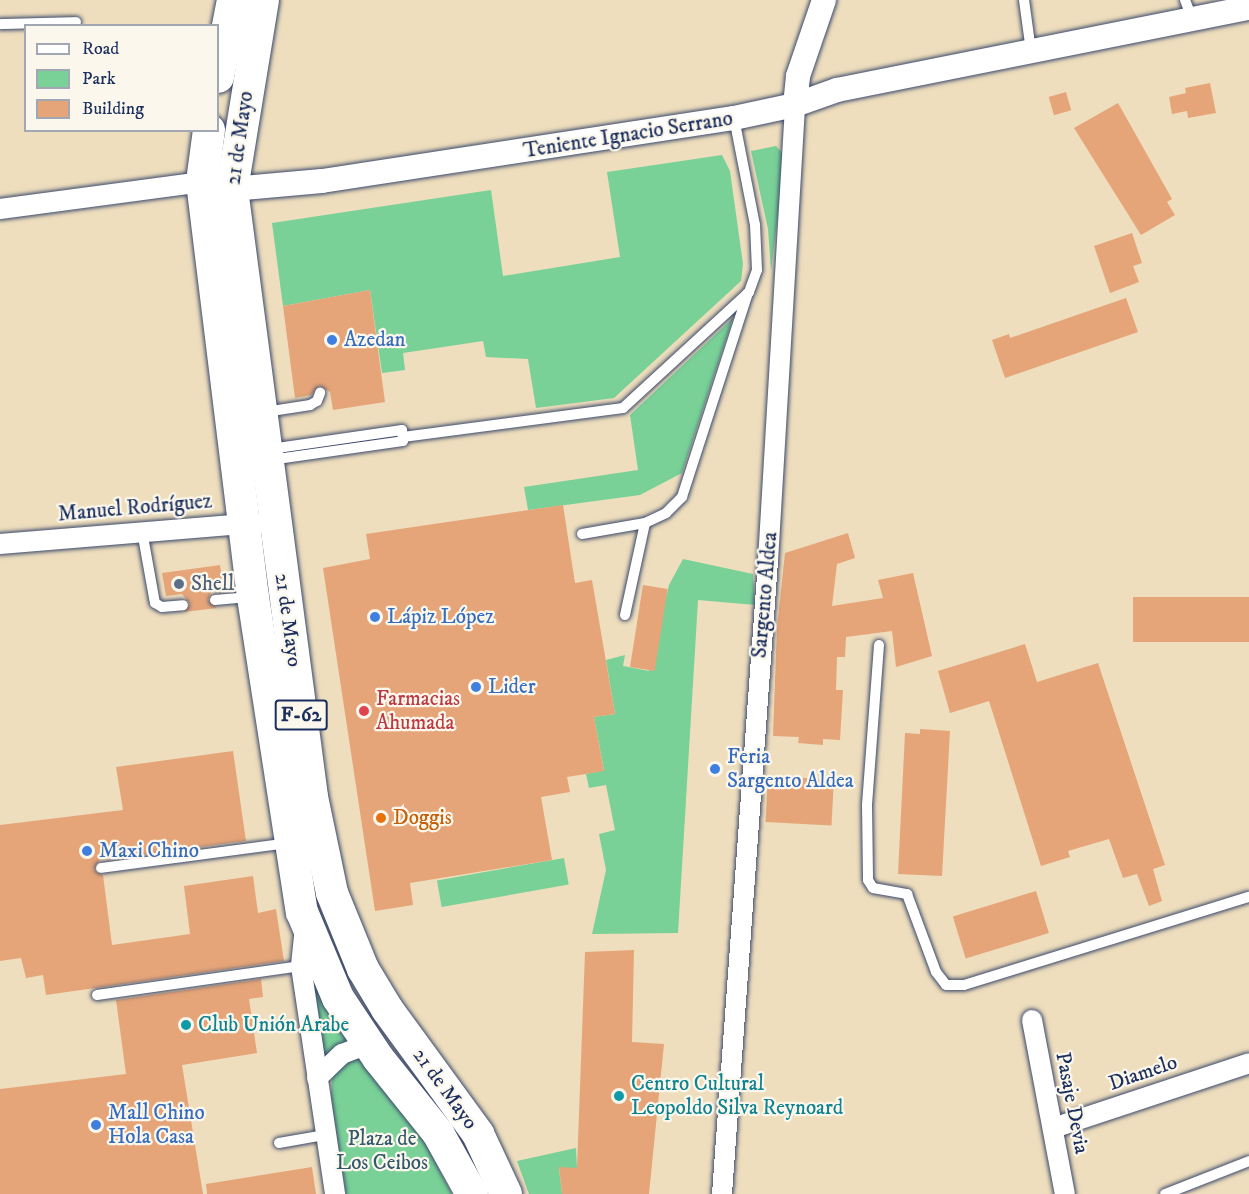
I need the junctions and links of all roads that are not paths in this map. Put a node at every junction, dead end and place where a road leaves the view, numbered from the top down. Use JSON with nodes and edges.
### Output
{"nodes":[{"id":1,"x":233,"y":0,"type":"edge"},
{"id":2,"x":263,"y":0,"type":"edge"},
{"id":3,"x":824,"y":0,"type":"edge"},
{"id":4,"x":1024,"y":0,"type":"edge"},
{"id":5,"x":1249,"y":8,"type":"edge"},
{"id":6,"x":1188,"y":9,"type":"edge"},
{"id":7,"x":76,"y":22,"type":"dead end"},
{"id":8,"x":0,"y":24,"type":"edge"},
{"id":9,"x":1031,"y":51,"type":"junction"},
{"id":10,"x":219,"y":72,"type":"edge"},
{"id":11,"x":795,"y":105,"type":"junction"},
{"id":12,"x":735,"y":118,"type":"junction"},
{"id":13,"x":209,"y":132,"type":"edge"},
{"id":14,"x":202,"y":182,"type":"junction"},
{"id":15,"x":232,"y":189,"type":"junction"},
{"id":16,"x":0,"y":209,"type":"edge"},
{"id":17,"x":749,"y":292,"type":"junction"},
{"id":18,"x":320,"y":393,"type":"dead end"},
{"id":19,"x":261,"y":413,"type":"junction"},
{"id":20,"x":266,"y":455,"type":"junction"},
{"id":21,"x":274,"y":522,"type":"junction"},
{"id":22,"x":243,"y":523,"type":"junction"},
{"id":23,"x":645,"y":523,"type":"junction"},
{"id":24,"x":142,"y":531,"type":"junction"},
{"id":25,"x":582,"y":534,"type":"dead end"},
{"id":26,"x":0,"y":544,"type":"edge"},
{"id":27,"x":253,"y":597,"type":"junction"},
{"id":28,"x":215,"y":600,"type":"dead end"},
{"id":29,"x":183,"y":605,"type":"dead end"},
{"id":30,"x":626,"y":615,"type":"dead end"},
{"id":31,"x":879,"y":645,"type":"dead end"},
{"id":32,"x":289,"y":843,"type":"junction"},
{"id":33,"x":102,"y":868,"type":"dead end"},
{"id":34,"x":1249,"y":897,"type":"edge"},
{"id":35,"x":306,"y":925,"type":"junction"},
{"id":36,"x":301,"y":966,"type":"junction"},
{"id":37,"x":96,"y":995,"type":"dead end"},
{"id":38,"x":1032,"y":1020,"type":"dead end"},
{"id":39,"x":368,"y":1044,"type":"junction"},
{"id":40,"x":1249,"y":1063,"type":"edge"},
{"id":41,"x":317,"y":1078,"type":"junction"},
{"id":42,"x":1053,"y":1128,"type":"junction"},
{"id":43,"x":325,"y":1135,"type":"junction"},
{"id":44,"x":279,"y":1143,"type":"dead end"},
{"id":45,"x":1249,"y":1161,"type":"edge"},
{"id":46,"x":335,"y":1194,"type":"edge"},
{"id":47,"x":472,"y":1194,"type":"edge"},
{"id":48,"x":506,"y":1194,"type":"edge"},
{"id":49,"x":722,"y":1194,"type":"edge"},
{"id":50,"x":1065,"y":1194,"type":"edge"},
{"id":51,"x":1165,"y":1194,"type":"edge"}],
"edges":[{"from":1,"to":10,"type":"main road","name":"21 de Mayo"},
{"from":2,"to":15,"type":"main road","name":"21 de Mayo","number":"F-62"},
{"from":3,"to":11,"type":"street","name":"Sargento Aldea"},
{"from":4,"to":9,"type":"lane"},
{"from":5,"to":6,"type":"street","name":"Teniente Ignacio Serrano"},
{"from":6,"to":9,"type":"street","name":"Teniente Ignacio Serrano"},
{"from":7,"to":8,"type":"lane"},
{"from":9,"to":11,"type":"street","name":"Teniente Ignacio Serrano"},
{"from":11,"to":12,"type":"street","name":"Teniente Ignacio Serrano"},
{"from":11,"to":49,"type":"street","name":"Sargento Aldea"},
{"from":12,"to":15,"type":"street","name":"Teniente Ignacio Serrano"},
{"from":12,"to":17,"type":"lane"},
{"from":13,"to":14,"type":"main road","name":"21 de Mayo","number":"F-62"},
{"from":14,"to":15,"type":"street","name":"Teniente Ignacio Serrano"},
{"from":14,"to":16,"type":"street","name":"Teniente Ignacio Serrano"},
{"from":14,"to":22,"type":"main road","name":"21 de Mayo","number":"F-62"},
{"from":15,"to":19,"type":"main road","name":"21 de Mayo","number":"F-62"},
{"from":17,"to":20,"type":"lane"},
{"from":17,"to":23,"type":"lane"},
{"from":18,"to":19,"type":"lane"},
{"from":19,"to":20,"type":"main road","name":"21 de Mayo","number":"F-62"},
{"from":20,"to":21,"type":"main road","name":"21 de Mayo","number":"F-62"},
{"from":21,"to":22,"type":"street","name":"Manuel Rodríguez"},
{"from":21,"to":48,"type":"main road","name":"21 de Mayo","number":"F-62"},
{"from":22,"to":24,"type":"street","name":"Manuel Rodríguez"},
{"from":22,"to":27,"type":"main road","name":"21 de Mayo","number":"F-62"},
{"from":23,"to":25,"type":"lane"},
{"from":23,"to":30,"type":"lane"},
{"from":24,"to":26,"type":"street","name":"Manuel Rodríguez"},
{"from":24,"to":29,"type":"lane"},
{"from":27,"to":28,"type":"lane"},
{"from":27,"to":32,"type":"main road","name":"21 de Mayo","number":"F-62"},
{"from":31,"to":34,"type":"lane"},
{"from":32,"to":33,"type":"lane"},
{"from":32,"to":35,"type":"main road","name":"21 de Mayo","number":"F-62"},
{"from":35,"to":36,"type":"street","name":"21 de Mayo"},
{"from":35,"to":39,"type":"main road","name":"21 de Mayo","number":"F-62"},
{"from":36,"to":37,"type":"lane"},
{"from":36,"to":41,"type":"street","name":"21 de Mayo"},
{"from":38,"to":42,"type":"street","name":"Pasaje Devia"},
{"from":39,"to":41,"type":"street"},
{"from":39,"to":47,"type":"main road","name":"21 de Mayo","number":"F-62"},
{"from":40,"to":42,"type":"street","name":"Diamelo"},
{"from":41,"to":43,"type":"street","name":"21 de Mayo"},
{"from":42,"to":50,"type":"street","name":"Pasaje Devia"},
{"from":43,"to":44,"type":"lane"},
{"from":43,"to":46,"type":"street","name":"21 de Mayo"},
{"from":45,"to":51,"type":"lane"}]}
